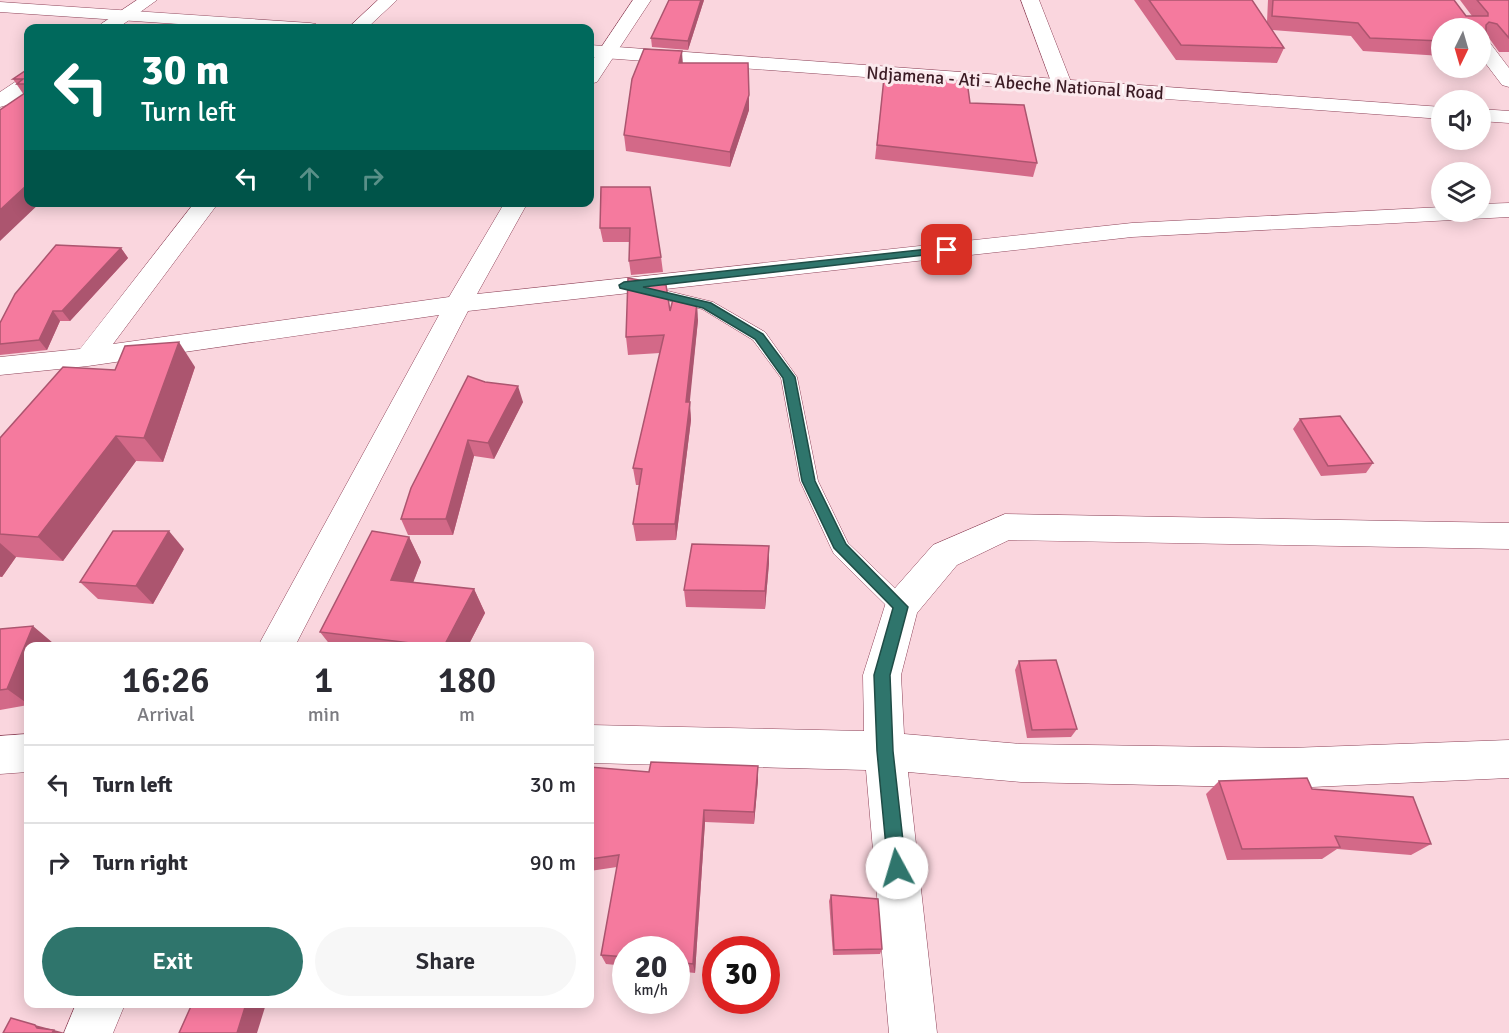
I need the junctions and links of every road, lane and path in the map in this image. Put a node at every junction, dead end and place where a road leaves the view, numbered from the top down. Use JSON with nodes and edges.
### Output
{"nodes":[{"id":1,"x":148,"y":0,"type":"edge"},
{"id":2,"x":388,"y":0,"type":"edge"},
{"id":3,"x":642,"y":0,"type":"edge"},
{"id":4,"x":1030,"y":0,"type":"edge"},
{"id":5,"x":0,"y":7,"type":"edge"},
{"id":6,"x":125,"y":16,"type":"junction"},
{"id":7,"x":113,"y":24,"type":"edge"},
{"id":8,"x":248,"y":24,"type":"edge"},
{"id":9,"x":361,"y":24,"type":"edge"},
{"id":10,"x":597,"y":52,"type":"edge"},
{"id":11,"x":1491,"y":57,"type":"edge"},
{"id":12,"x":1509,"y":81,"type":"edge"},
{"id":13,"x":24,"y":85,"type":"edge"},
{"id":14,"x":1063,"y":87,"type":"junction"},
{"id":15,"x":0,"y":101,"type":"edge"},
{"id":16,"x":1431,"y":112,"type":"edge"},
{"id":17,"x":1491,"y":116,"type":"edge"},
{"id":18,"x":1509,"y":117,"type":"edge"},
{"id":19,"x":204,"y":207,"type":"edge"},
{"id":20,"x":514,"y":207,"type":"edge"},
{"id":21,"x":1509,"y":210,"type":"edge"},
{"id":22,"x":1491,"y":211,"type":"edge"},
{"id":23,"x":1431,"y":215,"type":"edge"},
{"id":24,"x":624,"y":285,"type":"junction"},
{"id":25,"x":458,"y":304,"type":"junction"},
{"id":26,"x":88,"y":357,"type":"junction"},
{"id":27,"x":0,"y":366,"type":"edge"},
{"id":28,"x":1509,"y":536,"type":"edge"},
{"id":29,"x":901,"y":607,"type":"junction"},
{"id":30,"x":278,"y":642,"type":"edge"},
{"id":31,"x":594,"y":744,"type":"edge"},
{"id":32,"x":885,"y":751,"type":"junction"},
{"id":33,"x":24,"y":753,"type":"edge"},
{"id":34,"x":0,"y":754,"type":"edge"},
{"id":35,"x":1509,"y":759,"type":"edge"},
{"id":36,"x":99,"y":1008,"type":"edge"},
{"id":37,"x":88,"y":1033,"type":"edge"},
{"id":38,"x":913,"y":1033,"type":"edge"}],
"edges":[{"from":1,"to":6,"type":"main road"},
{"from":2,"to":9,"type":"main road"},
{"from":3,"to":10,"type":"main road"},
{"from":4,"to":14,"type":"main road"},
{"from":5,"to":6,"type":"main road"},
{"from":6,"to":7,"type":"main road"},
{"from":6,"to":8,"type":"main road"},
{"from":10,"to":14,"type":"main road","name":"Ndjamena - Ati - Abeche National Road"},
{"from":11,"to":12,"type":"main road"},
{"from":13,"to":15,"type":"main road"},
{"from":14,"to":16,"type":"main road","name":"Ndjamena - Ati - Abeche National Road"},
{"from":17,"to":18,"type":"main road"},
{"from":19,"to":26,"type":"main road"},
{"from":20,"to":25,"type":"main road"},
{"from":21,"to":22,"type":"main road"},
{"from":23,"to":24,"type":"main road"},
{"from":24,"to":25,"type":"main road"},
{"from":24,"to":29,"type":"lane"},
{"from":25,"to":26,"type":"main road"},
{"from":25,"to":30,"type":"main road"},
{"from":26,"to":27,"type":"main road"},
{"from":28,"to":29,"type":"main road"},
{"from":29,"to":32,"type":"main road"},
{"from":31,"to":32,"type":"main road"},
{"from":32,"to":35,"type":"main road"},
{"from":32,"to":38,"type":"main road"},
{"from":33,"to":34,"type":"main road"},
{"from":36,"to":37,"type":"main road"}]}
